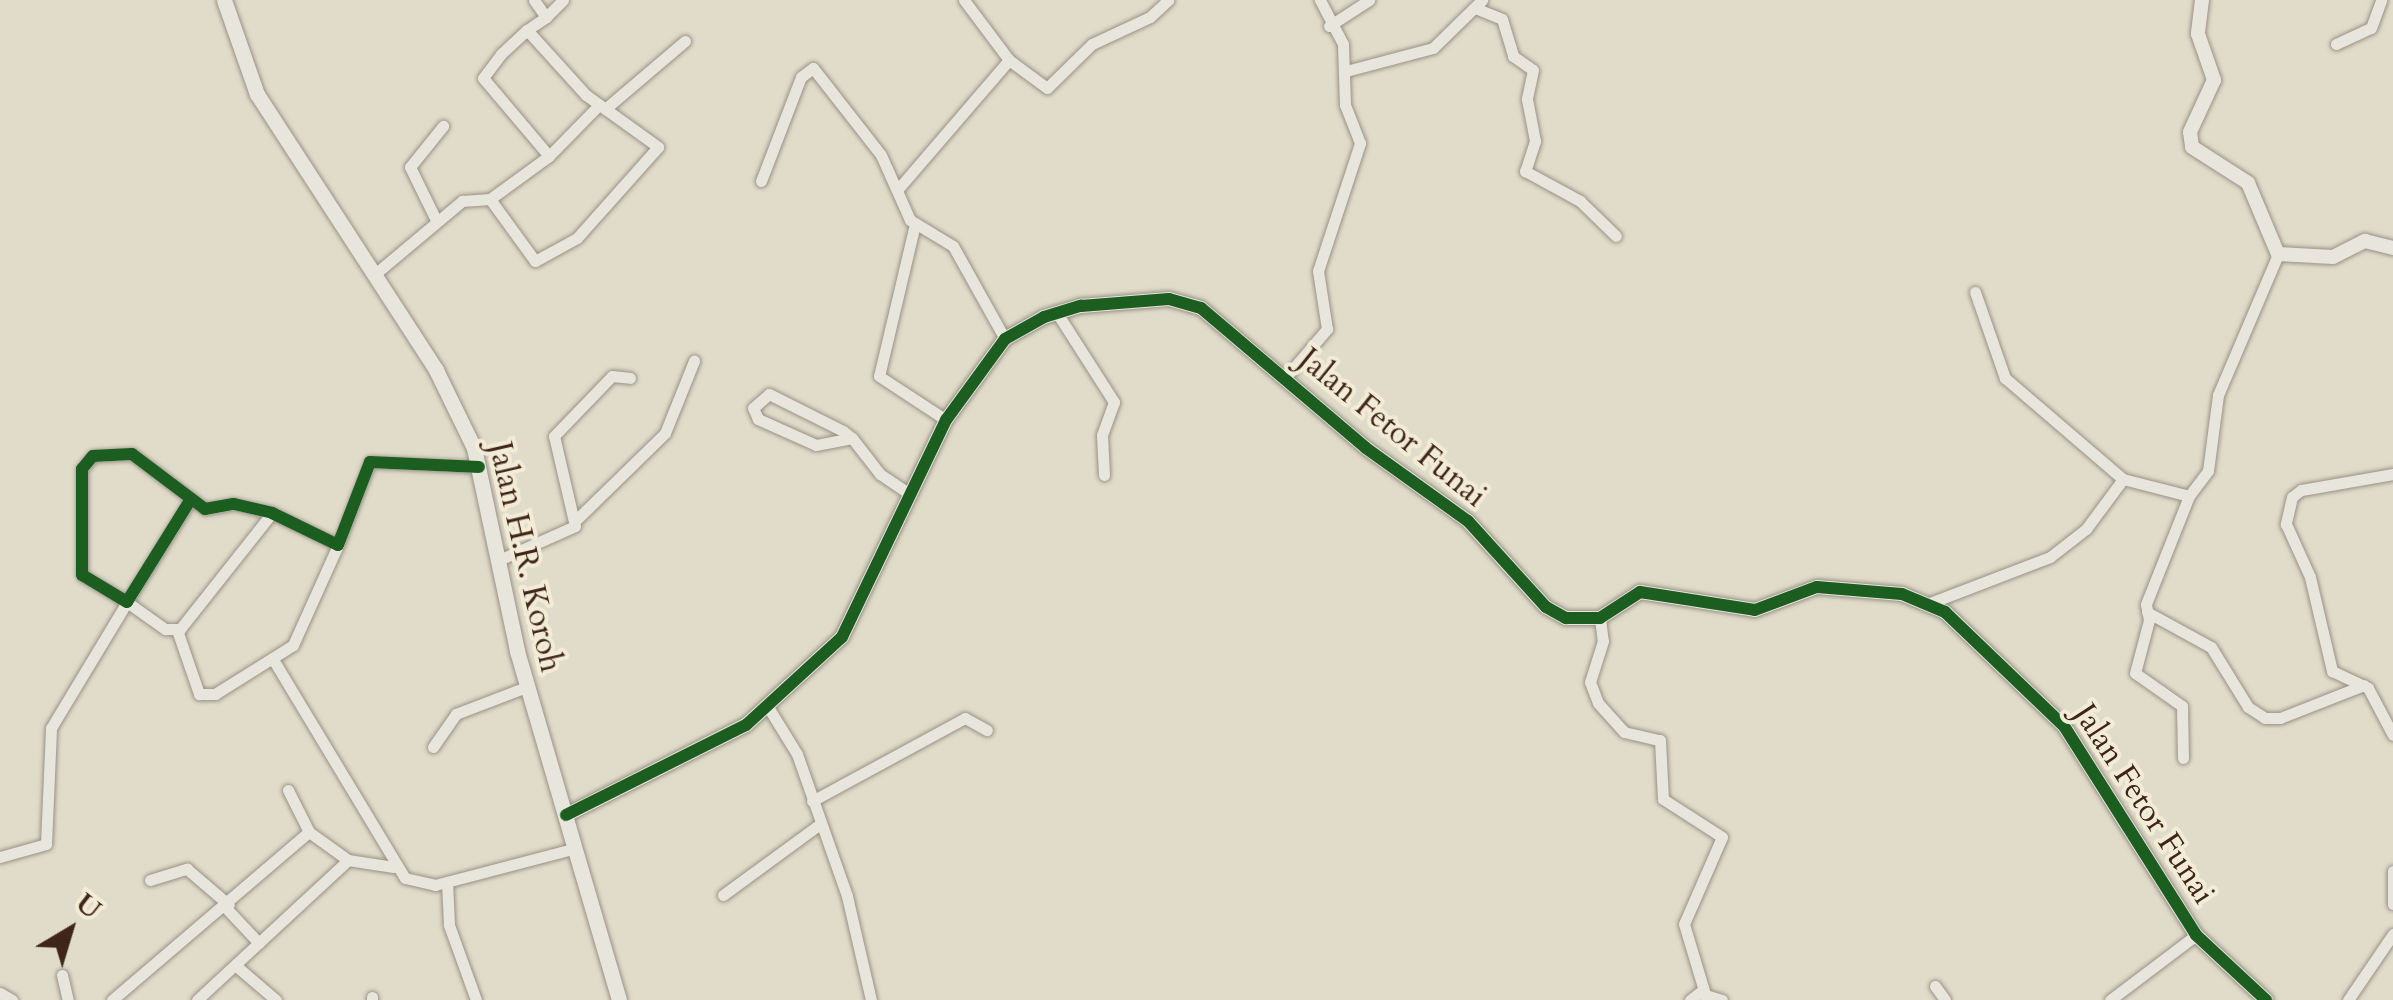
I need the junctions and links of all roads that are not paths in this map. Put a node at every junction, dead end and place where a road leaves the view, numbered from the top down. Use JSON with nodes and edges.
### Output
{"nodes":[{"id":1,"x":224,"y":0,"type":"edge"},
{"id":2,"x":534,"y":0,"type":"edge"},
{"id":3,"x":563,"y":0,"type":"edge"},
{"id":4,"x":964,"y":0,"type":"edge"},
{"id":5,"x":1168,"y":0,"type":"edge"},
{"id":6,"x":1320,"y":0,"type":"edge"},
{"id":7,"x":1368,"y":0,"type":"edge"},
{"id":8,"x":2202,"y":0,"type":"edge"},
{"id":9,"x":2380,"y":0,"type":"edge"},
{"id":10,"x":1478,"y":4,"type":"edge"},
{"id":11,"x":546,"y":17,"type":"junction"},
{"id":12,"x":1329,"y":26,"type":"junction"},
{"id":13,"x":527,"y":30,"type":"junction"},
{"id":14,"x":685,"y":40,"type":"dead end"},
{"id":15,"x":2336,"y":44,"type":"dead end"},
{"id":16,"x":1009,"y":60,"type":"junction"},
{"id":17,"x":1346,"y":71,"type":"junction"},
{"id":18,"x":602,"y":107,"type":"junction"},
{"id":19,"x":443,"y":126,"type":"dead end"},
{"id":20,"x":549,"y":156,"type":"junction"},
{"id":21,"x":762,"y":181,"type":"dead end"},
{"id":22,"x":898,"y":189,"type":"junction"},
{"id":23,"x":490,"y":199,"type":"junction"},
{"id":24,"x":436,"y":220,"type":"junction"},
{"id":25,"x":915,"y":224,"type":"junction"},
{"id":26,"x":1616,"y":236,"type":"dead end"},
{"id":27,"x":2393,"y":248,"type":"edge"},
{"id":28,"x":2278,"y":254,"type":"junction"},
{"id":29,"x":375,"y":274,"type":"junction"},
{"id":30,"x":1975,"y":292,"type":"dead end"},
{"id":31,"x":1057,"y":312,"type":"junction"},
{"id":32,"x":1005,"y":339,"type":"junction"},
{"id":33,"x":694,"y":362,"type":"dead end"},
{"id":34,"x":630,"y":378,"type":"dead end"},
{"id":35,"x":1285,"y":378,"type":"junction"},
{"id":36,"x":946,"y":420,"type":"junction"},
{"id":37,"x":852,"y":438,"type":"junction"},
{"id":38,"x":479,"y":467,"type":"junction"},
{"id":39,"x":2393,"y":474,"type":"edge"},
{"id":40,"x":1104,"y":475,"type":"dead end"},
{"id":41,"x":2123,"y":479,"type":"junction"},
{"id":42,"x":910,"y":494,"type":"junction"},
{"id":43,"x":2189,"y":496,"type":"junction"},
{"id":44,"x":190,"y":499,"type":"junction"},
{"id":45,"x":272,"y":513,"type":"junction"},
{"id":46,"x":577,"y":519,"type":"junction"},
{"id":47,"x":338,"y":545,"type":"junction"},
{"id":48,"x":499,"y":560,"type":"junction"},
{"id":49,"x":126,"y":602,"type":"junction"},
{"id":50,"x":1930,"y":603,"type":"junction"},
{"id":51,"x":2147,"y":612,"type":"junction"},
{"id":52,"x":1600,"y":618,"type":"junction"},
{"id":53,"x":177,"y":630,"type":"junction"},
{"id":54,"x":274,"y":661,"type":"junction"},
{"id":55,"x":2364,"y":685,"type":"junction"},
{"id":56,"x":526,"y":687,"type":"junction"},
{"id":57,"x":768,"y":707,"type":"junction"},
{"id":58,"x":988,"y":730,"type":"dead end"},
{"id":59,"x":2393,"y":736,"type":"edge"},
{"id":60,"x":434,"y":747,"type":"dead end"},
{"id":61,"x":2183,"y":758,"type":"dead end"},
{"id":62,"x":288,"y":790,"type":"dead end"},
{"id":63,"x":812,"y":801,"type":"junction"},
{"id":64,"x":566,"y":815,"type":"junction"},
{"id":65,"x":820,"y":824,"type":"junction"},
{"id":66,"x":308,"y":832,"type":"junction"},
{"id":67,"x":572,"y":849,"type":"junction"},
{"id":68,"x":0,"y":857,"type":"edge"},
{"id":69,"x":348,"y":860,"type":"junction"},
{"id":70,"x":393,"y":867,"type":"junction"},
{"id":71,"x":2393,"y":871,"type":"edge"},
{"id":72,"x":150,"y":880,"type":"dead end"},
{"id":73,"x":447,"y":882,"type":"junction"},
{"id":74,"x":723,"y":896,"type":"dead end"},
{"id":75,"x":2393,"y":904,"type":"edge"},
{"id":76,"x":228,"y":907,"type":"junction"},
{"id":77,"x":2393,"y":934,"type":"edge"},
{"id":78,"x":2196,"y":935,"type":"junction"},
{"id":79,"x":259,"y":943,"type":"junction"},
{"id":80,"x":235,"y":965,"type":"junction"},
{"id":81,"x":62,"y":975,"type":"dead end"},
{"id":82,"x":1935,"y":986,"type":"dead end"},
{"id":83,"x":0,"y":993,"type":"edge"},
{"id":84,"x":1705,"y":994,"type":"junction"},
{"id":85,"x":199,"y":999,"type":"edge"},
{"id":86,"x":12,"y":1000,"type":"edge"},
{"id":87,"x":68,"y":1000,"type":"edge"},
{"id":88,"x":112,"y":1000,"type":"edge"},
{"id":89,"x":276,"y":1000,"type":"edge"},
{"id":90,"x":476,"y":1000,"type":"edge"},
{"id":91,"x":619,"y":1000,"type":"edge"},
{"id":92,"x":872,"y":1000,"type":"edge"},
{"id":93,"x":1690,"y":1000,"type":"edge"},
{"id":94,"x":1722,"y":1000,"type":"edge"},
{"id":95,"x":1945,"y":1000,"type":"edge"},
{"id":96,"x":2110,"y":1000,"type":"edge"},
{"id":97,"x":2266,"y":1000,"type":"edge"},
{"id":98,"x":2348,"y":1000,"type":"edge"}],
"edges":[{"from":1,"to":29,"type":"main road","name":"Jalan H.R. Koroh"},
{"from":2,"to":11,"type":"street"},
{"from":3,"to":11,"type":"street"},
{"from":4,"to":16,"type":"street"},
{"from":5,"to":16,"type":"street"},
{"from":6,"to":12,"type":"street"},
{"from":7,"to":12,"type":"street"},
{"from":8,"to":28,"type":"street"},
{"from":9,"to":15,"type":"street"},
{"from":10,"to":17,"type":"street"},
{"from":10,"to":26,"type":"street"},
{"from":11,"to":13,"type":"street"},
{"from":12,"to":17,"type":"street"},
{"from":13,"to":18,"type":"street"},
{"from":13,"to":20,"type":"street"},
{"from":14,"to":18,"type":"street"},
{"from":16,"to":22,"type":"street"},
{"from":17,"to":35,"type":"street"},
{"from":18,"to":20,"type":"street"},
{"from":18,"to":23,"type":"street"},
{"from":19,"to":24,"type":"street"},
{"from":20,"to":23,"type":"street"},
{"from":21,"to":22,"type":"street"},
{"from":22,"to":25,"type":"street"},
{"from":23,"to":24,"type":"street"},
{"from":24,"to":29,"type":"street"},
{"from":25,"to":32,"type":"street"},
{"from":25,"to":36,"type":"street"},
{"from":27,"to":28,"type":"street"},
{"from":28,"to":43,"type":"street"},
{"from":29,"to":38,"type":"main road","name":"Jalan H.R. Koroh"},
{"from":30,"to":41,"type":"street"},
{"from":31,"to":32,"type":"street","name":"Jalan Fetor Funai"},
{"from":31,"to":35,"type":"street","name":"Jalan Fetor Funai"},
{"from":31,"to":40,"type":"street"},
{"from":32,"to":36,"type":"street","name":"Jalan Fetor Funai"},
{"from":33,"to":46,"type":"street"},
{"from":34,"to":46,"type":"street"},
{"from":35,"to":52,"type":"street","name":"Jalan Fetor Funai"},
{"from":36,"to":42,"type":"street","name":"Jalan Fetor Funai"},
{"from":37,"to":37,"type":"street"},
{"from":37,"to":42,"type":"street"},
{"from":38,"to":47,"type":"street"},
{"from":38,"to":48,"type":"main road","name":"Jalan H.R. Koroh"},
{"from":39,"to":55,"type":"street"},
{"from":41,"to":43,"type":"street"},
{"from":41,"to":50,"type":"street"},
{"from":42,"to":57,"type":"street","name":"Jalan Fetor Funai"},
{"from":43,"to":51,"type":"street"},
{"from":44,"to":45,"type":"street"},
{"from":44,"to":49,"type":"street"},
{"from":44,"to":49,"type":"street"},
{"from":45,"to":47,"type":"street"},
{"from":45,"to":53,"type":"street"},
{"from":46,"to":48,"type":"street"},
{"from":47,"to":54,"type":"street"},
{"from":48,"to":56,"type":"main road","name":"Jalan H.R. Koroh"},
{"from":49,"to":53,"type":"street"},
{"from":49,"to":68,"type":"street"},
{"from":50,"to":52,"type":"street","name":"Jalan Fetor Funai"},
{"from":50,"to":78,"type":"street","name":"Jalan Fetor Funai"},
{"from":51,"to":55,"type":"street"},
{"from":51,"to":61,"type":"street"},
{"from":52,"to":84,"type":"street"},
{"from":53,"to":54,"type":"street"},
{"from":54,"to":70,"type":"street"},
{"from":55,"to":59,"type":"street"},
{"from":56,"to":60,"type":"street"},
{"from":56,"to":64,"type":"main road","name":"Jalan H.R. Koroh"},
{"from":57,"to":63,"type":"street"},
{"from":57,"to":64,"type":"street","name":"Jalan Fetor Funai"},
{"from":58,"to":63,"type":"street"},
{"from":62,"to":66,"type":"street"},
{"from":63,"to":65,"type":"street"},
{"from":64,"to":67,"type":"main road","name":"Jalan H.R. Koroh"},
{"from":65,"to":74,"type":"street"},
{"from":65,"to":92,"type":"street"},
{"from":66,"to":69,"type":"street"},
{"from":66,"to":76,"type":"street"},
{"from":67,"to":73,"type":"street"},
{"from":67,"to":91,"type":"main road","name":"Jalan H.R. Koroh"},
{"from":69,"to":70,"type":"street"},
{"from":69,"to":79,"type":"street"},
{"from":70,"to":73,"type":"street"},
{"from":71,"to":75,"type":"street"},
{"from":72,"to":76,"type":"street"},
{"from":73,"to":90,"type":"street"},
{"from":76,"to":79,"type":"street"},
{"from":76,"to":88,"type":"street"},
{"from":77,"to":98,"type":"street"},
{"from":78,"to":96,"type":"street"},
{"from":78,"to":97,"type":"street","name":"Jalan Fetor Funai"},
{"from":79,"to":80,"type":"street"},
{"from":80,"to":85,"type":"street"},
{"from":80,"to":89,"type":"street"},
{"from":81,"to":87,"type":"street"},
{"from":82,"to":95,"type":"street"},
{"from":83,"to":86,"type":"street"},
{"from":84,"to":93,"type":"street"},
{"from":84,"to":94,"type":"street"}]}
